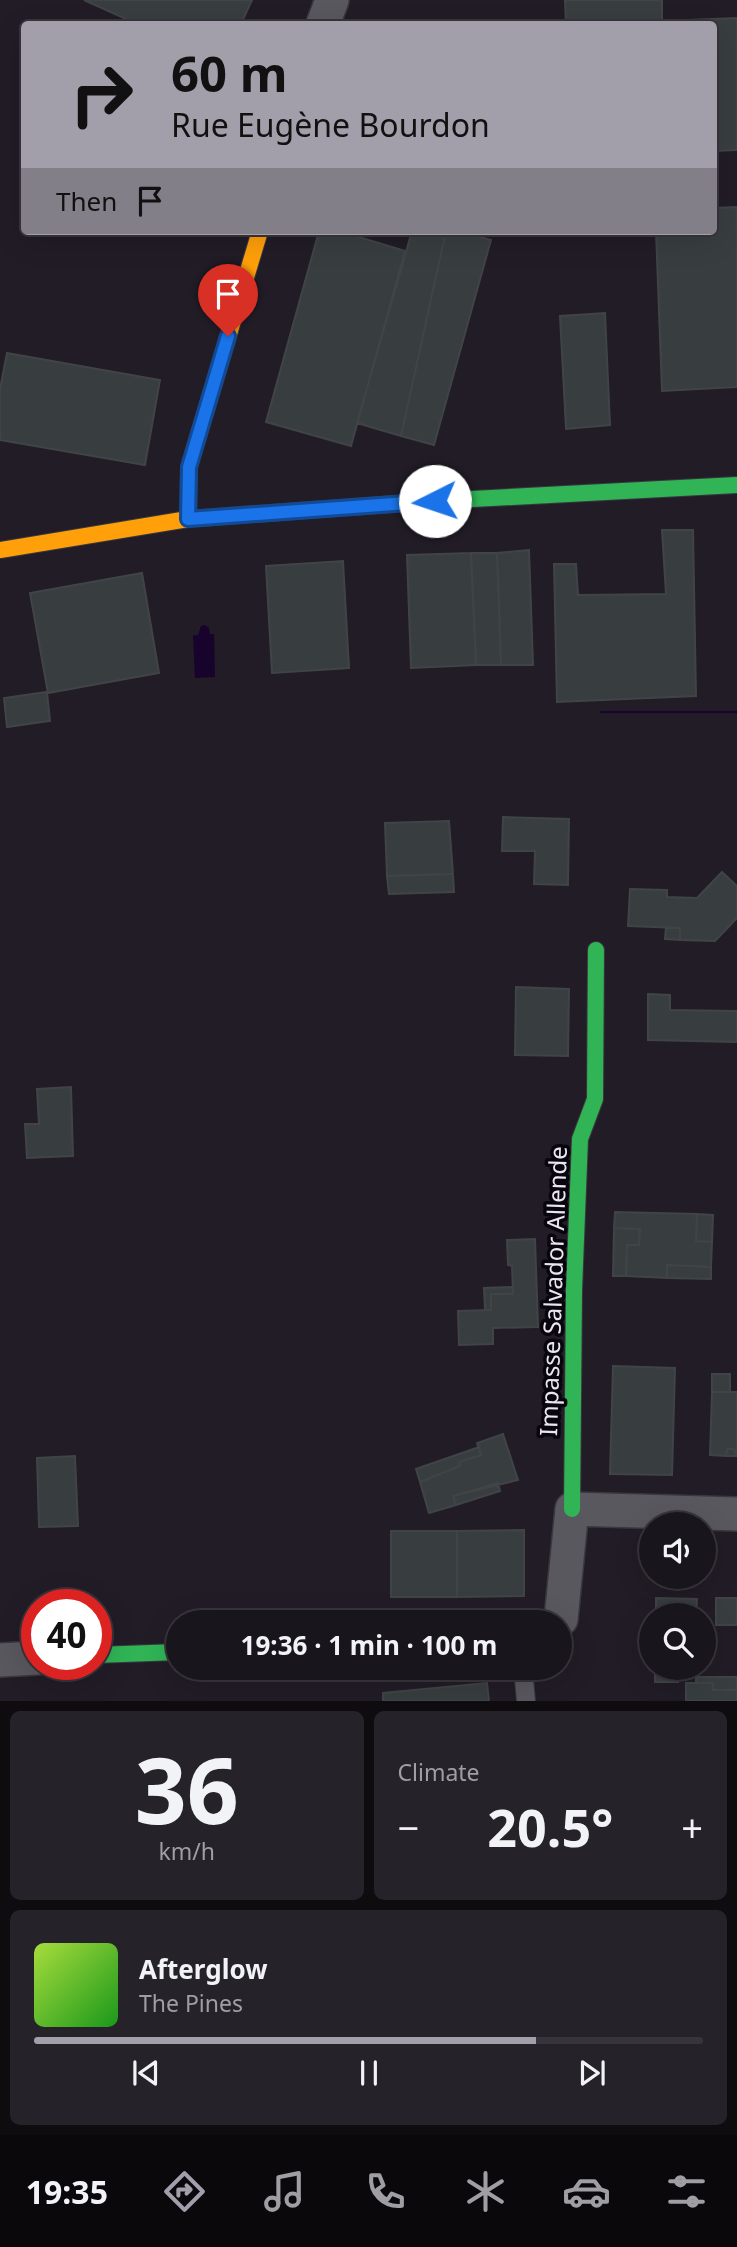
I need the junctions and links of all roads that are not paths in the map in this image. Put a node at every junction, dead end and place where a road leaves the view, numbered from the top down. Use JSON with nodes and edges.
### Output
{"nodes":[{"id":1,"x":332,"y":0,"type":"edge"},
{"id":2,"x":324,"y":21,"type":"edge"},
{"id":3,"x":259,"y":235,"type":"edge"},
{"id":4,"x":737,"y":485,"type":"edge"},
{"id":5,"x":188,"y":519,"type":"junction"},
{"id":6,"x":0,"y":550,"type":"edge"},
{"id":7,"x":596,"y":950,"type":"dead end"},
{"id":8,"x":572,"y":1509,"type":"junction"},
{"id":9,"x":737,"y":1514,"type":"edge"},
{"id":10,"x":562,"y":1610,"type":"edge"},
{"id":11,"x":166,"y":1652,"type":"edge"},
{"id":12,"x":112,"y":1654,"type":"edge"},
{"id":13,"x":21,"y":1659,"type":"edge"},
{"id":14,"x":0,"y":1660,"type":"edge"},
{"id":15,"x":524,"y":1680,"type":"edge"},
{"id":16,"x":526,"y":1701,"type":"edge"}],
"edges":[{"from":1,"to":2,"type":"street"},
{"from":3,"to":5,"type":"street"},
{"from":4,"to":5,"type":"street"},
{"from":5,"to":6,"type":"street"},
{"from":7,"to":8,"type":"street","name":"Impasse Salvador Allende"},
{"from":8,"to":9,"type":"street"},
{"from":8,"to":10,"type":"street"},
{"from":11,"to":12,"type":"street"},
{"from":13,"to":14,"type":"street"},
{"from":15,"to":16,"type":"lane"}]}
